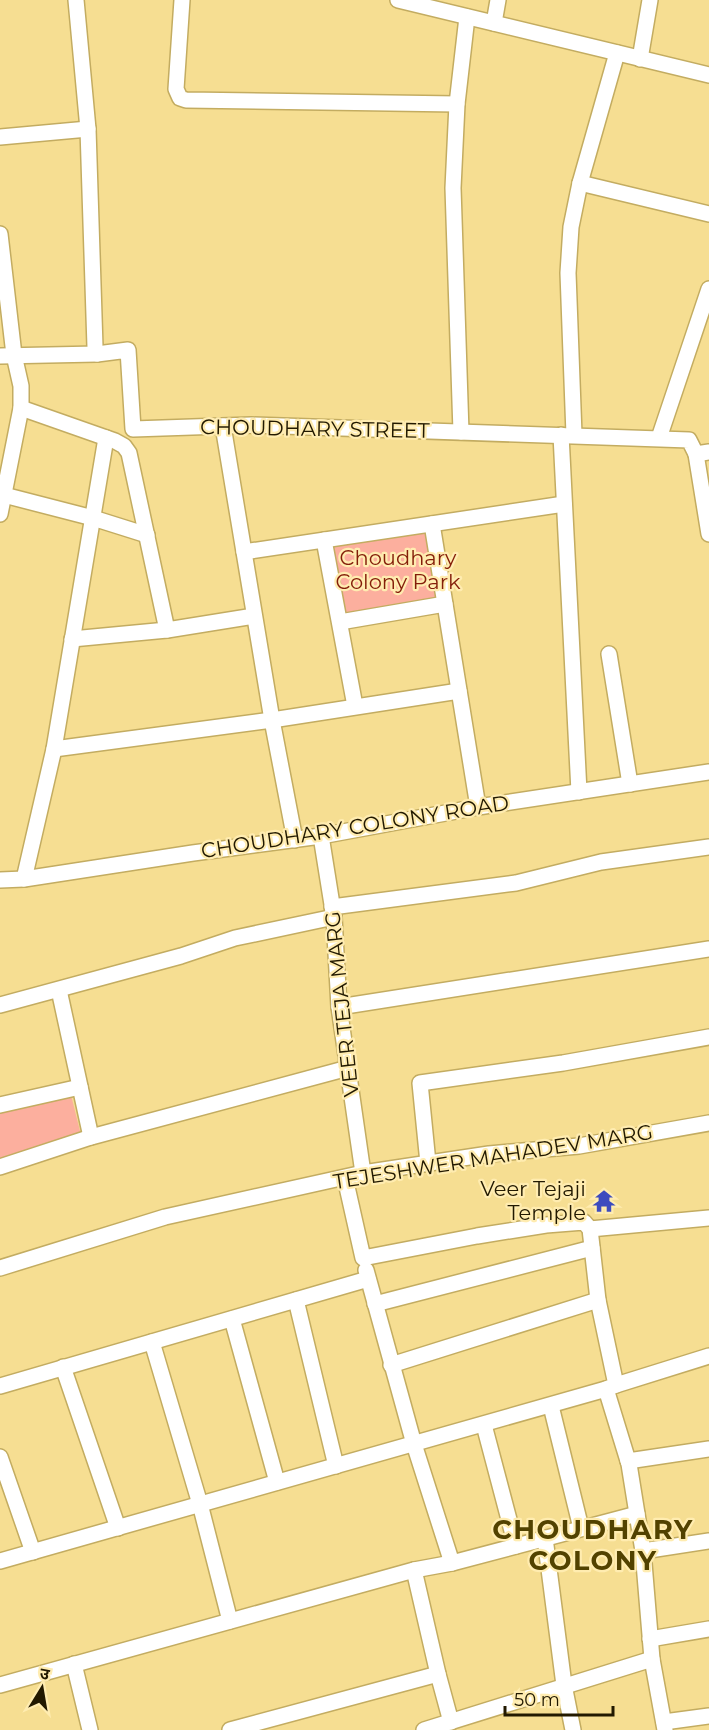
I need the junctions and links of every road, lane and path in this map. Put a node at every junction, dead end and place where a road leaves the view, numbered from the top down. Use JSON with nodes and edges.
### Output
{"nodes":[{"id":1,"x":76,"y":0,"type":"edge"},
{"id":2,"x":182,"y":0,"type":"edge"},
{"id":3,"x":398,"y":0,"type":"edge"},
{"id":4,"x":498,"y":0,"type":"edge"},
{"id":5,"x":650,"y":0,"type":"edge"},
{"id":6,"x":445,"y":6,"type":"edge"},
{"id":7,"x":467,"y":17,"type":"junction"},
{"id":8,"x":494,"y":23,"type":"junction"},
{"id":9,"x":617,"y":53,"type":"junction"},
{"id":10,"x":640,"y":59,"type":"junction"},
{"id":11,"x":709,"y":75,"type":"edge"},
{"id":12,"x":457,"y":104,"type":"junction"},
{"id":13,"x":88,"y":129,"type":"junction"},
{"id":14,"x":0,"y":137,"type":"edge"},
{"id":15,"x":580,"y":183,"type":"junction"},
{"id":16,"x":709,"y":214,"type":"edge"},
{"id":17,"x":0,"y":234,"type":"edge"},
{"id":18,"x":709,"y":289,"type":"edge"},
{"id":19,"x":97,"y":354,"type":"junction"},
{"id":20,"x":7,"y":356,"type":"edge"},
{"id":21,"x":21,"y":408,"type":"junction"},
{"id":22,"x":223,"y":426,"type":"junction"},
{"id":23,"x":461,"y":432,"type":"junction"},
{"id":24,"x":567,"y":435,"type":"junction"},
{"id":25,"x":106,"y":438,"type":"junction"},
{"id":26,"x":659,"y":438,"type":"junction"},
{"id":27,"x":703,"y":453,"type":"edge"},
{"id":28,"x":2,"y":495,"type":"edge"},
{"id":29,"x":564,"y":504,"type":"junction"},
{"id":30,"x":0,"y":514,"type":"edge"},
{"id":31,"x":93,"y":518,"type":"junction"},
{"id":32,"x":432,"y":524,"type":"junction"},
{"id":33,"x":709,"y":534,"type":"edge"},
{"id":34,"x":147,"y":535,"type":"junction"},
{"id":35,"x":324,"y":540,"type":"junction"},
{"id":36,"x":244,"y":552,"type":"junction"},
{"id":37,"x":445,"y":604,"type":"junction"},
{"id":38,"x":254,"y":616,"type":"junction"},
{"id":39,"x":340,"y":622,"type":"junction"},
{"id":40,"x":167,"y":630,"type":"junction"},
{"id":41,"x":72,"y":639,"type":"junction"},
{"id":42,"x":609,"y":654,"type":"dead end"},
{"id":43,"x":459,"y":690,"type":"junction"},
{"id":44,"x":355,"y":706,"type":"junction"},
{"id":45,"x":272,"y":720,"type":"junction"},
{"id":46,"x":54,"y":749,"type":"junction"},
{"id":47,"x":709,"y":772,"type":"edge"},
{"id":48,"x":630,"y":784,"type":"junction"},
{"id":49,"x":579,"y":792,"type":"junction"},
{"id":50,"x":478,"y":807,"type":"junction"},
{"id":51,"x":321,"y":836,"type":"junction"},
{"id":52,"x":295,"y":840,"type":"junction"},
{"id":53,"x":709,"y":847,"type":"edge"},
{"id":54,"x":24,"y":879,"type":"junction"},
{"id":55,"x":0,"y":880,"type":"edge"},
{"id":56,"x":333,"y":912,"type":"junction"},
{"id":57,"x":709,"y":949,"type":"edge"},
{"id":58,"x":59,"y":990,"type":"junction"},
{"id":59,"x":0,"y":1005,"type":"edge"},
{"id":60,"x":339,"y":1007,"type":"junction"},
{"id":61,"x":709,"y":1037,"type":"edge"},
{"id":62,"x":348,"y":1068,"type":"junction"},
{"id":63,"x":80,"y":1086,"type":"junction"},
{"id":64,"x":0,"y":1105,"type":"edge"},
{"id":65,"x":709,"y":1123,"type":"edge"},
{"id":66,"x":91,"y":1137,"type":"junction"},
{"id":67,"x":428,"y":1163,"type":"junction"},
{"id":68,"x":0,"y":1167,"type":"edge"},
{"id":69,"x":363,"y":1173,"type":"junction"},
{"id":70,"x":345,"y":1178,"type":"junction"},
{"id":71,"x":709,"y":1218,"type":"edge"},
{"id":72,"x":590,"y":1229,"type":"junction"},
{"id":73,"x":591,"y":1248,"type":"junction"},
{"id":74,"x":363,"y":1258,"type":"junction"},
{"id":75,"x":0,"y":1268,"type":"edge"},
{"id":76,"x":368,"y":1278,"type":"junction"},
{"id":77,"x":296,"y":1300,"type":"junction"},
{"id":78,"x":598,"y":1300,"type":"junction"},
{"id":79,"x":375,"y":1304,"type":"junction"},
{"id":80,"x":232,"y":1319,"type":"junction"},
{"id":81,"x":152,"y":1342,"type":"junction"},
{"id":82,"x":709,"y":1356,"type":"edge"},
{"id":83,"x":391,"y":1365,"type":"junction"},
{"id":84,"x":63,"y":1367,"type":"junction"},
{"id":85,"x":0,"y":1386,"type":"edge"},
{"id":86,"x":611,"y":1387,"type":"junction"},
{"id":87,"x":551,"y":1406,"type":"junction"},
{"id":88,"x":484,"y":1425,"type":"junction"},
{"id":89,"x":414,"y":1444,"type":"junction"},
{"id":90,"x":709,"y":1449,"type":"edge"},
{"id":91,"x":0,"y":1456,"type":"edge"},
{"id":92,"x":628,"y":1461,"type":"junction"},
{"id":93,"x":336,"y":1466,"type":"junction"},
{"id":94,"x":277,"y":1482,"type":"junction"},
{"id":95,"x":200,"y":1504,"type":"junction"},
{"id":96,"x":637,"y":1514,"type":"junction"},
{"id":97,"x":118,"y":1528,"type":"junction"},
{"id":98,"x":581,"y":1528,"type":"junction"},
{"id":99,"x":545,"y":1538,"type":"junction"},
{"id":100,"x":709,"y":1542,"type":"edge"},
{"id":101,"x":516,"y":1546,"type":"junction"},
{"id":102,"x":643,"y":1551,"type":"junction"},
{"id":103,"x":33,"y":1552,"type":"junction"},
{"id":104,"x":0,"y":1561,"type":"edge"},
{"id":105,"x":452,"y":1563,"type":"junction"},
{"id":106,"x":414,"y":1570,"type":"junction"},
{"id":107,"x":230,"y":1621,"type":"junction"},
{"id":108,"x":709,"y":1629,"type":"edge"},
{"id":109,"x":651,"y":1639,"type":"junction"},
{"id":110,"x":652,"y":1659,"type":"junction"},
{"id":111,"x":74,"y":1664,"type":"junction"},
{"id":112,"x":438,"y":1674,"type":"junction"},
{"id":113,"x":0,"y":1685,"type":"edge"},
{"id":114,"x":564,"y":1685,"type":"junction"},
{"id":115,"x":709,"y":1716,"type":"edge"},
{"id":116,"x":451,"y":1722,"type":"junction"},
{"id":117,"x":665,"y":1726,"type":"edge"},
{"id":118,"x":90,"y":1730,"type":"edge"},
{"id":119,"x":230,"y":1730,"type":"edge"},
{"id":120,"x":424,"y":1730,"type":"edge"},
{"id":121,"x":573,"y":1730,"type":"edge"}],
"edges":[{"from":1,"to":13,"type":"street"},
{"from":2,"to":12,"type":"street"},
{"from":3,"to":6,"type":"street"},
{"from":4,"to":8,"type":"street"},
{"from":5,"to":10,"type":"street"},
{"from":6,"to":7,"type":"street"},
{"from":7,"to":8,"type":"street"},
{"from":7,"to":12,"type":"street"},
{"from":8,"to":9,"type":"street"},
{"from":9,"to":10,"type":"street"},
{"from":9,"to":15,"type":"street"},
{"from":10,"to":11,"type":"street"},
{"from":12,"to":23,"type":"street"},
{"from":13,"to":14,"type":"street"},
{"from":13,"to":19,"type":"street"},
{"from":15,"to":16,"type":"street"},
{"from":15,"to":24,"type":"street"},
{"from":17,"to":20,"type":"street"},
{"from":18,"to":26,"type":"street"},
{"from":19,"to":20,"type":"street","name":"CHOUDHARY STREET"},
{"from":19,"to":22,"type":"street","name":"CHOUDHARY STREET"},
{"from":20,"to":21,"type":"street"},
{"from":21,"to":25,"type":"street"},
{"from":21,"to":28,"type":"street"},
{"from":22,"to":23,"type":"street","name":"CHOUDHARY STREET"},
{"from":22,"to":36,"type":"street"},
{"from":23,"to":24,"type":"street","name":"CHOUDHARY STREET"},
{"from":24,"to":26,"type":"street","name":"CHOUDHARY STREET"},
{"from":24,"to":29,"type":"street"},
{"from":25,"to":31,"type":"street"},
{"from":25,"to":34,"type":"street"},
{"from":26,"to":27,"type":"street","name":"CHOUDHARY STREET"},
{"from":27,"to":33,"type":"street"},
{"from":28,"to":30,"type":"street"},
{"from":28,"to":31,"type":"street"},
{"from":29,"to":32,"type":"street"},
{"from":29,"to":49,"type":"street"},
{"from":31,"to":34,"type":"street"},
{"from":31,"to":41,"type":"street"},
{"from":32,"to":35,"type":"street"},
{"from":32,"to":37,"type":"street"},
{"from":34,"to":40,"type":"street"},
{"from":35,"to":36,"type":"street"},
{"from":35,"to":39,"type":"street"},
{"from":36,"to":38,"type":"street"},
{"from":37,"to":39,"type":"street"},
{"from":37,"to":43,"type":"street"},
{"from":38,"to":40,"type":"street"},
{"from":38,"to":45,"type":"street"},
{"from":39,"to":44,"type":"street"},
{"from":40,"to":41,"type":"street"},
{"from":41,"to":46,"type":"street"},
{"from":42,"to":48,"type":"street"},
{"from":43,"to":44,"type":"street"},
{"from":43,"to":50,"type":"street"},
{"from":44,"to":45,"type":"street"},
{"from":45,"to":46,"type":"street"},
{"from":45,"to":52,"type":"street"},
{"from":46,"to":54,"type":"street"},
{"from":47,"to":48,"type":"street","name":"CHOUDHARY COLONY ROAD"},
{"from":48,"to":49,"type":"street","name":"CHOUDHARY COLONY ROAD"},
{"from":49,"to":50,"type":"street","name":"CHOUDHARY COLONY ROAD"},
{"from":50,"to":51,"type":"street","name":"CHOUDHARY COLONY ROAD"},
{"from":51,"to":52,"type":"street","name":"CHOUDHARY COLONY ROAD"},
{"from":51,"to":56,"type":"street","name":"VEER TEJA MARG"},
{"from":52,"to":54,"type":"street","name":"CHOUDHARY COLONY ROAD"},
{"from":53,"to":56,"type":"street"},
{"from":54,"to":55,"type":"street","name":"CHOUDHARY COLONY ROAD"},
{"from":56,"to":58,"type":"street"},
{"from":56,"to":60,"type":"street","name":"VEER TEJA MARG"},
{"from":57,"to":60,"type":"street"},
{"from":58,"to":59,"type":"street"},
{"from":58,"to":63,"type":"street"},
{"from":60,"to":62,"type":"street","name":"VEER TEJA MARG"},
{"from":61,"to":67,"type":"street"},
{"from":62,"to":66,"type":"street"},
{"from":62,"to":69,"type":"street","name":"VEER TEJA MARG"},
{"from":63,"to":64,"type":"street"},
{"from":63,"to":66,"type":"street"},
{"from":65,"to":67,"type":"street","name":"TEJESHWER MAHADEV MARG"},
{"from":66,"to":68,"type":"street"},
{"from":67,"to":69,"type":"street","name":"TEJESHWER MAHADEV MARG"},
{"from":69,"to":70,"type":"street","name":"TEJESHWER MAHADEV MARG"},
{"from":70,"to":74,"type":"street"},
{"from":70,"to":75,"type":"street","name":"TEJESHWER MAHADEV MARG"},
{"from":71,"to":72,"type":"street"},
{"from":72,"to":73,"type":"street"},
{"from":72,"to":74,"type":"street"},
{"from":73,"to":78,"type":"street"},
{"from":73,"to":79,"type":"street"},
{"from":74,"to":76,"type":"street"},
{"from":76,"to":77,"type":"street"},
{"from":76,"to":79,"type":"street"},
{"from":77,"to":80,"type":"street"},
{"from":77,"to":93,"type":"street"},
{"from":78,"to":83,"type":"street"},
{"from":78,"to":86,"type":"street"},
{"from":79,"to":83,"type":"street"},
{"from":80,"to":81,"type":"street"},
{"from":80,"to":94,"type":"street"},
{"from":81,"to":84,"type":"street"},
{"from":81,"to":95,"type":"street"},
{"from":82,"to":86,"type":"street"},
{"from":83,"to":89,"type":"street"},
{"from":84,"to":85,"type":"street"},
{"from":84,"to":97,"type":"street"},
{"from":86,"to":87,"type":"street"},
{"from":86,"to":92,"type":"street"},
{"from":87,"to":88,"type":"street"},
{"from":87,"to":98,"type":"street"},
{"from":88,"to":89,"type":"street"},
{"from":88,"to":101,"type":"street"},
{"from":89,"to":93,"type":"street"},
{"from":89,"to":105,"type":"street"},
{"from":90,"to":92,"type":"street"},
{"from":91,"to":103,"type":"street"},
{"from":92,"to":96,"type":"street"},
{"from":93,"to":94,"type":"street"},
{"from":94,"to":95,"type":"street"},
{"from":95,"to":97,"type":"street"},
{"from":95,"to":107,"type":"street"},
{"from":96,"to":98,"type":"street"},
{"from":96,"to":102,"type":"street"},
{"from":97,"to":103,"type":"street"},
{"from":98,"to":99,"type":"street"},
{"from":99,"to":101,"type":"street"},
{"from":99,"to":114,"type":"street"},
{"from":100,"to":102,"type":"street"},
{"from":101,"to":105,"type":"street"},
{"from":102,"to":109,"type":"street"},
{"from":103,"to":104,"type":"street"},
{"from":105,"to":106,"type":"street"},
{"from":106,"to":107,"type":"street"},
{"from":106,"to":112,"type":"street"},
{"from":107,"to":111,"type":"street"},
{"from":108,"to":109,"type":"street"},
{"from":109,"to":110,"type":"street"},
{"from":110,"to":114,"type":"street"},
{"from":110,"to":117,"type":"street"},
{"from":111,"to":113,"type":"street"},
{"from":111,"to":118,"type":"street"},
{"from":112,"to":116,"type":"street"},
{"from":112,"to":119,"type":"street"},
{"from":114,"to":116,"type":"street"},
{"from":114,"to":121,"type":"street"},
{"from":115,"to":117,"type":"street"},
{"from":116,"to":120,"type":"street"}]}
